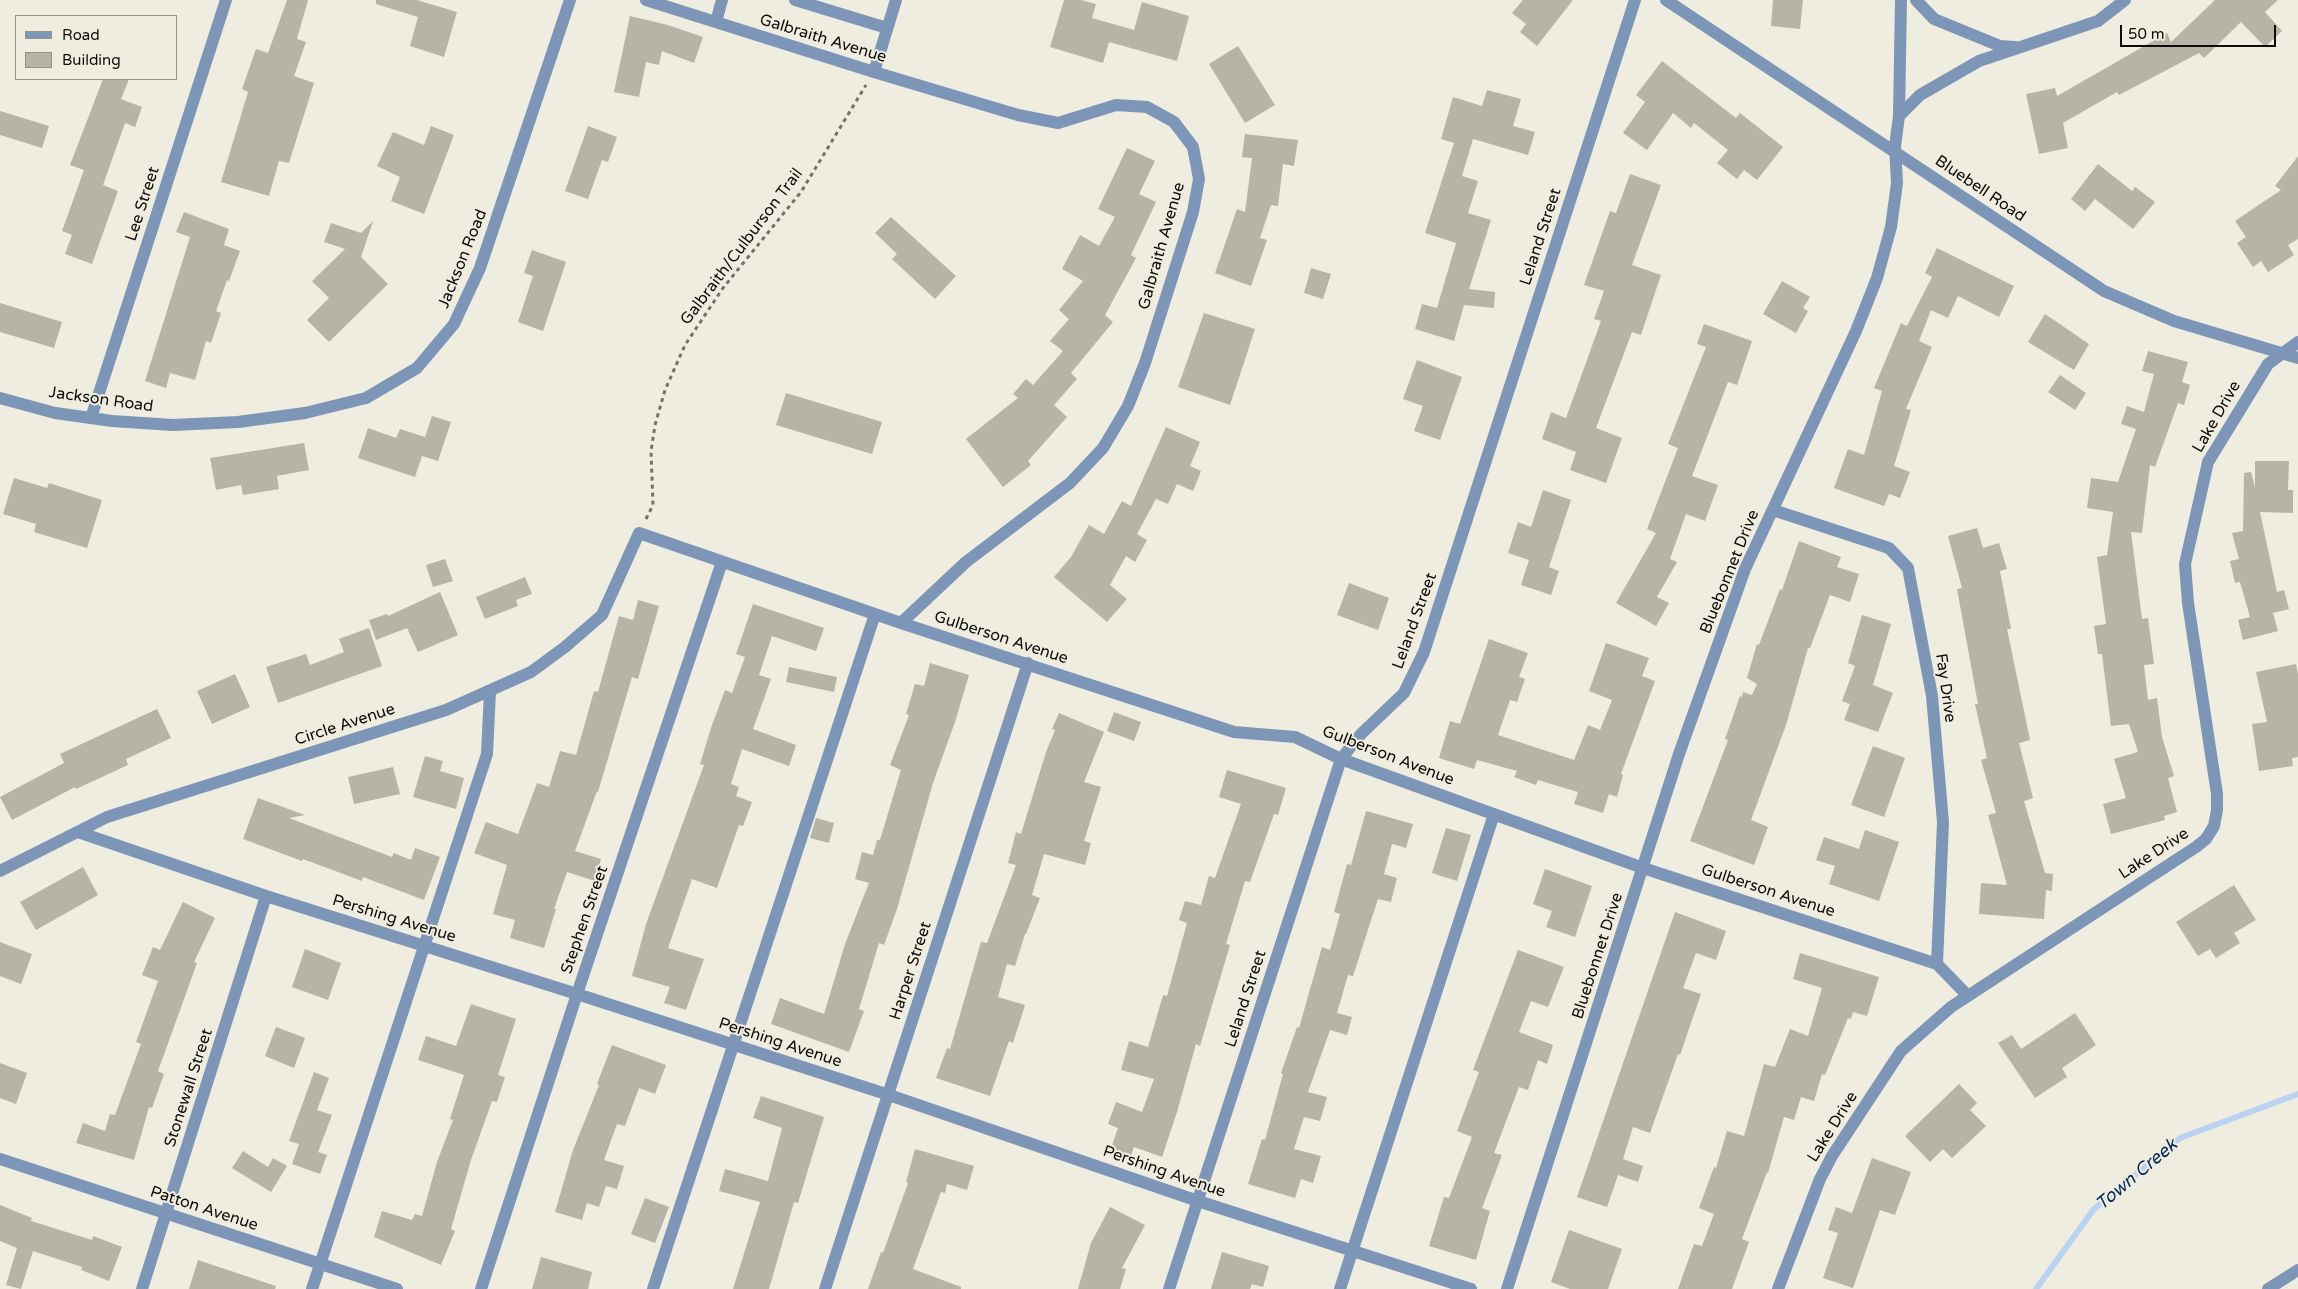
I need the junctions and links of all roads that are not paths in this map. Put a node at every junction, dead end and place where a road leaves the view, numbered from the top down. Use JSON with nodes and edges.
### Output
{"nodes":[{"id":1,"x":226,"y":0,"type":"edge"},
{"id":2,"x":570,"y":0,"type":"edge"},
{"id":3,"x":646,"y":0,"type":"edge"},
{"id":4,"x":722,"y":0,"type":"edge"},
{"id":5,"x":795,"y":0,"type":"edge"},
{"id":6,"x":896,"y":0,"type":"edge"},
{"id":7,"x":1635,"y":0,"type":"edge"},
{"id":8,"x":1666,"y":0,"type":"edge"},
{"id":9,"x":1901,"y":0,"type":"edge"},
{"id":10,"x":1916,"y":0,"type":"edge"},
{"id":11,"x":2125,"y":0,"type":"edge"},
{"id":12,"x":716,"y":22,"type":"junction"},
{"id":13,"x":887,"y":28,"type":"junction"},
{"id":14,"x":2018,"y":48,"type":"junction"},
{"id":15,"x":874,"y":72,"type":"junction"},
{"id":16,"x":1899,"y":116,"type":"junction"},
{"id":17,"x":1896,"y":153,"type":"junction"},
{"id":18,"x":2298,"y":342,"type":"edge"},
{"id":19,"x":2282,"y":353,"type":"junction"},
{"id":20,"x":2298,"y":358,"type":"edge"},
{"id":21,"x":0,"y":398,"type":"edge"},
{"id":22,"x":91,"y":418,"type":"junction"},
{"id":23,"x":1772,"y":510,"type":"junction"},
{"id":24,"x":639,"y":533,"type":"joint"},
{"id":25,"x":722,"y":562,"type":"junction"},
{"id":26,"x":875,"y":614,"type":"junction"},
{"id":27,"x":901,"y":623,"type":"junction"},
{"id":28,"x":1028,"y":663,"type":"junction"},
{"id":29,"x":490,"y":691,"type":"junction"},
{"id":30,"x":1341,"y":759,"type":"junction"},
{"id":31,"x":1494,"y":814,"type":"junction"},
{"id":32,"x":78,"y":832,"type":"junction"},
{"id":33,"x":1643,"y":868,"type":"junction"},
{"id":34,"x":0,"y":870,"type":"edge"},
{"id":35,"x":266,"y":896,"type":"junction"},
{"id":36,"x":424,"y":946,"type":"junction"},
{"id":37,"x":1937,"y":964,"type":"junction"},
{"id":38,"x":577,"y":994,"type":"junction"},
{"id":39,"x":1968,"y":996,"type":"junction"},
{"id":40,"x":734,"y":1044,"type":"junction"},
{"id":41,"x":888,"y":1095,"type":"junction"},
{"id":42,"x":0,"y":1159,"type":"edge"},
{"id":43,"x":1198,"y":1201,"type":"junction"},
{"id":44,"x":166,"y":1213,"type":"junction"},
{"id":45,"x":1352,"y":1251,"type":"junction"},
{"id":46,"x":320,"y":1264,"type":"junction"},
{"id":47,"x":2298,"y":1270,"type":"edge"},
{"id":48,"x":142,"y":1289,"type":"edge"},
{"id":49,"x":312,"y":1289,"type":"edge"},
{"id":50,"x":397,"y":1289,"type":"edge"},
{"id":51,"x":481,"y":1289,"type":"edge"},
{"id":52,"x":653,"y":1289,"type":"edge"},
{"id":53,"x":825,"y":1289,"type":"edge"},
{"id":54,"x":1169,"y":1289,"type":"edge"},
{"id":55,"x":1340,"y":1289,"type":"edge"},
{"id":56,"x":1471,"y":1289,"type":"edge"},
{"id":57,"x":1508,"y":1289,"type":"edge"},
{"id":58,"x":1778,"y":1289,"type":"edge"},
{"id":59,"x":2268,"y":1289,"type":"edge"}],
"edges":[{"from":1,"to":22,"type":"street","name":"Lee Street"},
{"from":2,"to":22,"type":"street","name":"Jackson Road"},
{"from":3,"to":12,"type":"street","name":"Galbraith Avenue"},
{"from":4,"to":12,"type":"street"},
{"from":5,"to":13,"type":"street"},
{"from":6,"to":13,"type":"street"},
{"from":7,"to":30,"type":"street","name":"Leland Street"},
{"from":8,"to":17,"type":"street","name":"Bluebell Road"},
{"from":9,"to":16,"type":"street","name":"Bluebonnet Drive"},
{"from":10,"to":14,"type":"street"},
{"from":11,"to":14,"type":"street"},
{"from":12,"to":15,"type":"street","name":"Galbraith Avenue"},
{"from":13,"to":15,"type":"street"},
{"from":14,"to":16,"type":"street"},
{"from":15,"to":27,"type":"street","name":"Galbraith Avenue"},
{"from":16,"to":17,"type":"street","name":"Bluebonnet Drive"},
{"from":17,"to":19,"type":"street","name":"Bluebell Road"},
{"from":17,"to":23,"type":"street","name":"Bluebonnet Drive"},
{"from":18,"to":19,"type":"street","name":"Lake Drive"},
{"from":19,"to":20,"type":"street","name":"Bluebell Road"},
{"from":19,"to":39,"type":"street","name":"Lake Drive"},
{"from":21,"to":22,"type":"street","name":"Jackson Road"},
{"from":23,"to":33,"type":"street","name":"Bluebonnet Drive"},
{"from":23,"to":37,"type":"street","name":"Fay Drive"},
{"from":24,"to":25,"type":"street","name":"Gulberson Avenue"},
{"from":24,"to":29,"type":"street","name":"Circle Avenue"},
{"from":25,"to":26,"type":"street","name":"Gulberson Avenue"},
{"from":25,"to":38,"type":"street","name":"Stephen Street"},
{"from":26,"to":27,"type":"street","name":"Gulberson Avenue"},
{"from":26,"to":40,"type":"street"},
{"from":27,"to":28,"type":"street","name":"Gulberson Avenue"},
{"from":28,"to":30,"type":"street","name":"Gulberson Avenue"},
{"from":28,"to":41,"type":"street","name":"Harper Street"},
{"from":29,"to":32,"type":"street","name":"Circle Avenue"},
{"from":29,"to":36,"type":"street"},
{"from":30,"to":31,"type":"street","name":"Gulberson Avenue"},
{"from":30,"to":43,"type":"street","name":"Leland Street"},
{"from":31,"to":33,"type":"street","name":"Gulberson Avenue"},
{"from":31,"to":45,"type":"street"},
{"from":32,"to":34,"type":"street","name":"Circle Avenue"},
{"from":32,"to":35,"type":"street","name":"Pershing Avenue"},
{"from":33,"to":37,"type":"street","name":"Gulberson Avenue"},
{"from":33,"to":57,"type":"street","name":"Bluebonnet Drive"},
{"from":35,"to":36,"type":"street","name":"Pershing Avenue"},
{"from":35,"to":44,"type":"street","name":"Stonewall Street"},
{"from":36,"to":38,"type":"street","name":"Pershing Avenue"},
{"from":36,"to":46,"type":"street"},
{"from":37,"to":39,"type":"street","name":"Gulberson Avenue"},
{"from":38,"to":40,"type":"street","name":"Pershing Avenue"},
{"from":38,"to":51,"type":"street","name":"Stephen Street"},
{"from":39,"to":58,"type":"street","name":"Lake Drive"},
{"from":40,"to":41,"type":"street","name":"Pershing Avenue"},
{"from":40,"to":52,"type":"street"},
{"from":41,"to":43,"type":"street","name":"Pershing Avenue"},
{"from":41,"to":53,"type":"street","name":"Harper Street"},
{"from":42,"to":44,"type":"street","name":"Patton Avenue"},
{"from":43,"to":45,"type":"street","name":"Pershing Avenue"},
{"from":43,"to":54,"type":"street","name":"Leland Street"},
{"from":44,"to":46,"type":"street","name":"Patton Avenue"},
{"from":44,"to":48,"type":"street","name":"Stonewall Street"},
{"from":45,"to":55,"type":"street"},
{"from":45,"to":56,"type":"street","name":"Pershing Avenue"},
{"from":46,"to":49,"type":"street"},
{"from":46,"to":50,"type":"street","name":"Patton Avenue"},
{"from":47,"to":59,"type":"street"}]}
